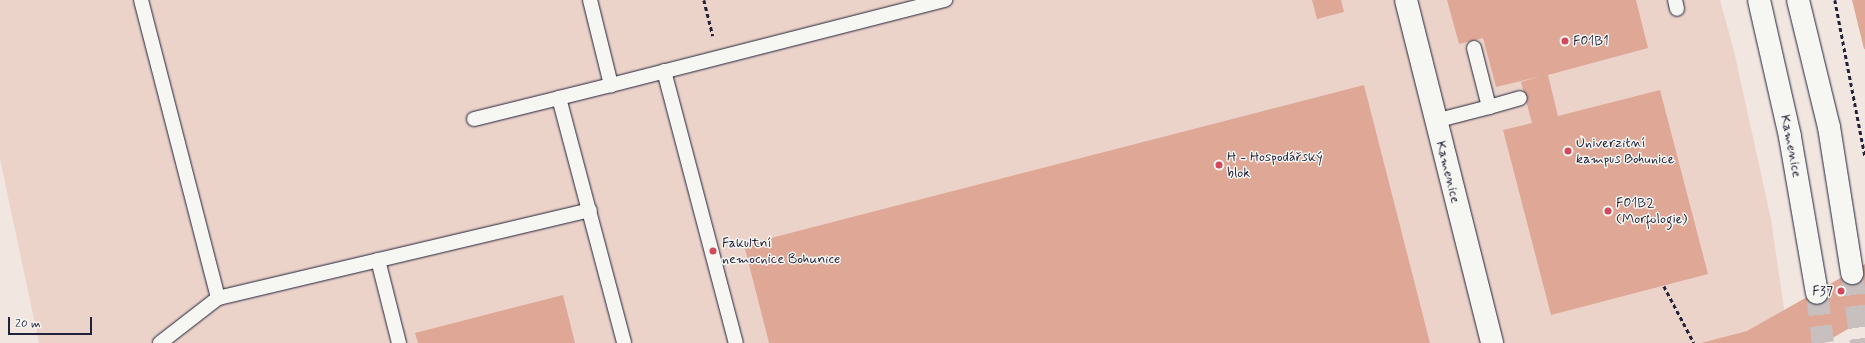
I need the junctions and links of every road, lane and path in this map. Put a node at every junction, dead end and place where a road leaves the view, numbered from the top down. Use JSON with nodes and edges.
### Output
{"nodes":[{"id":1,"x":141,"y":0,"type":"edge"},
{"id":2,"x":590,"y":0,"type":"edge"},
{"id":3,"x":704,"y":0,"type":"edge"},
{"id":4,"x":945,"y":0,"type":"edge"},
{"id":5,"x":1406,"y":0,"type":"edge"},
{"id":6,"x":1759,"y":0,"type":"edge"},
{"id":7,"x":1798,"y":0,"type":"edge"},
{"id":8,"x":1834,"y":0,"type":"edge"},
{"id":9,"x":1474,"y":48,"type":"dead end"},
{"id":10,"x":718,"y":58,"type":"junction"},
{"id":11,"x":664,"y":71,"type":"junction"},
{"id":12,"x":611,"y":85,"type":"junction"},
{"id":13,"x":560,"y":98,"type":"junction"},
{"id":14,"x":1520,"y":98,"type":"dead end"},
{"id":15,"x":1489,"y":107,"type":"junction"},
{"id":16,"x":474,"y":119,"type":"dead end"},
{"id":17,"x":1435,"y":121,"type":"junction"},
{"id":18,"x":1865,"y":156,"type":"edge"},
{"id":19,"x":590,"y":210,"type":"junction"},
{"id":20,"x":378,"y":260,"type":"junction"},
{"id":21,"x":1852,"y":273,"type":"tunnel mouth"},
{"id":22,"x":1664,"y":286,"type":"dead end"},
{"id":23,"x":1817,"y":293,"type":"tunnel mouth"},
{"id":24,"x":218,"y":298,"type":"junction"},
{"id":25,"x":160,"y":343,"type":"edge"},
{"id":26,"x":399,"y":343,"type":"edge"},
{"id":27,"x":624,"y":343,"type":"edge"},
{"id":28,"x":736,"y":343,"type":"edge"},
{"id":29,"x":1492,"y":343,"type":"edge"},
{"id":30,"x":1694,"y":343,"type":"edge"}],
"edges":[{"from":1,"to":24,"type":"lane"},
{"from":2,"to":12,"type":"lane"},
{"from":3,"to":10,"type":"path"},
{"from":4,"to":10,"type":"lane"},
{"from":5,"to":17,"type":"street","name":"Kamenice"},
{"from":6,"to":23,"type":"street","name":"Kamenice"},
{"from":7,"to":21,"type":"street"},
{"from":8,"to":18,"type":"path"},
{"from":9,"to":15,"type":"lane"},
{"from":10,"to":11,"type":"lane"},
{"from":11,"to":12,"type":"lane"},
{"from":11,"to":28,"type":"lane"},
{"from":12,"to":13,"type":"lane"},
{"from":13,"to":16,"type":"lane"},
{"from":13,"to":19,"type":"lane"},
{"from":14,"to":15,"type":"lane"},
{"from":15,"to":17,"type":"lane"},
{"from":17,"to":29,"type":"street","name":"Kamenice"},
{"from":19,"to":20,"type":"lane"},
{"from":19,"to":27,"type":"lane"},
{"from":20,"to":24,"type":"lane"},
{"from":20,"to":26,"type":"lane"},
{"from":22,"to":30,"type":"path"},
{"from":24,"to":25,"type":"lane"}]}
